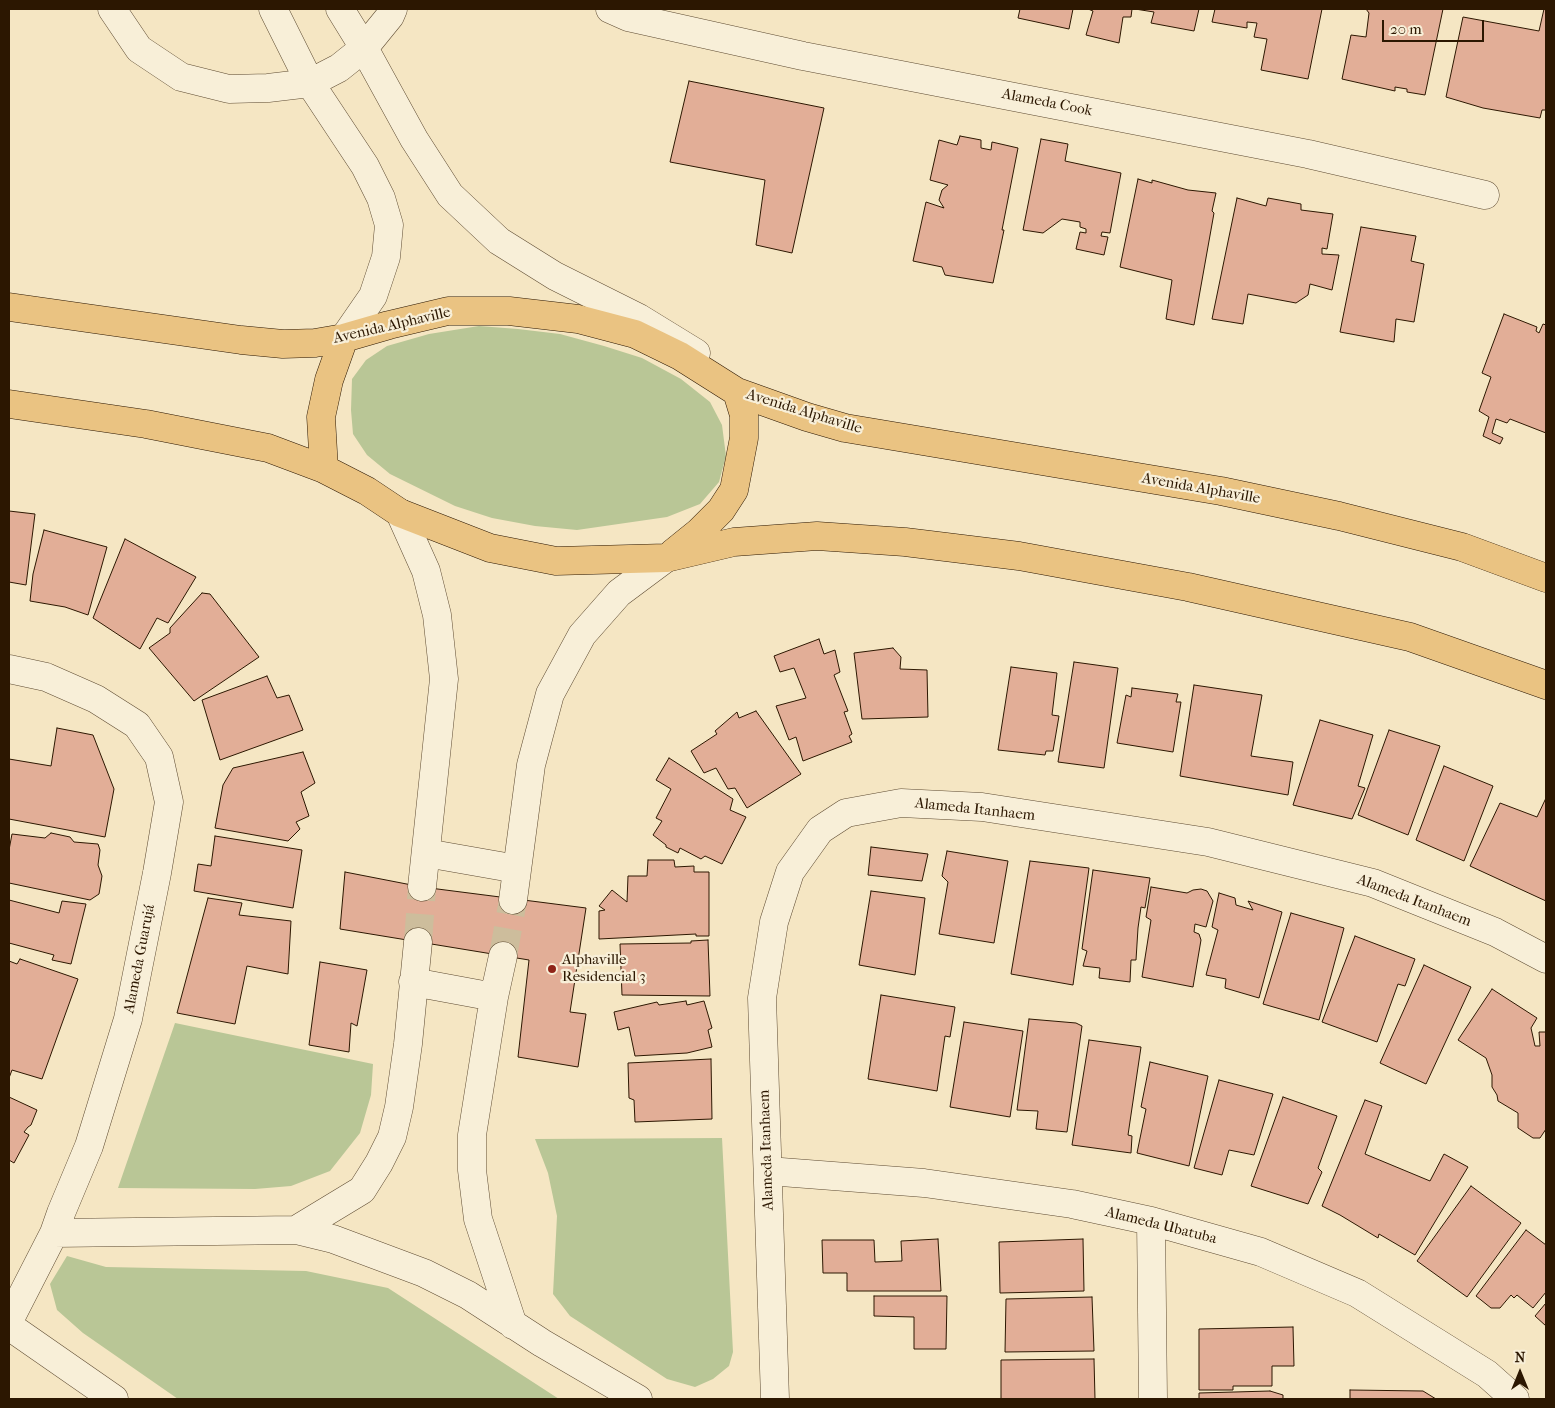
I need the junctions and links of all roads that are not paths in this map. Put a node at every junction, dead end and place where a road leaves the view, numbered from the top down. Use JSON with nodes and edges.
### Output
{"nodes":[{"id":1,"x":112,"y":9,"type":"edge"},
{"id":2,"x":273,"y":9,"type":"edge"},
{"id":3,"x":340,"y":9,"type":"edge"},
{"id":4,"x":393,"y":9,"type":"edge"},
{"id":5,"x":610,"y":9,"type":"edge"},
{"id":6,"x":364,"y":48,"type":"junction"},
{"id":7,"x":310,"y":83,"type":"junction"},
{"id":8,"x":1485,"y":195,"type":"dead end"},
{"id":9,"x":9,"y":307,"type":"edge"},
{"id":10,"x":344,"y":338,"type":"junction"},
{"id":11,"x":737,"y":392,"type":"junction"},
{"id":12,"x":9,"y":404,"type":"edge"},
{"id":13,"x":324,"y":469,"type":"junction"},
{"id":14,"x":400,"y":513,"type":"junction"},
{"id":15,"x":666,"y":558,"type":"junction"},
{"id":16,"x":1546,"y":578,"type":"edge"},
{"id":17,"x":9,"y":669,"type":"edge"},
{"id":18,"x":1546,"y":685,"type":"edge"},
{"id":19,"x":426,"y":853,"type":"junction"},
{"id":20,"x":517,"y":869,"type":"junction"},
{"id":21,"x":422,"y":887,"type":"tunnel mouth"},
{"id":22,"x":512,"y":900,"type":"tunnel mouth"},
{"id":23,"x":418,"y":942,"type":"tunnel mouth"},
{"id":24,"x":503,"y":956,"type":"tunnel mouth"},
{"id":25,"x":1546,"y":959,"type":"edge"},
{"id":26,"x":413,"y":982,"type":"junction"},
{"id":27,"x":494,"y":997,"type":"junction"},
{"id":28,"x":768,"y":1171,"type":"junction"},
{"id":29,"x":1151,"y":1221,"type":"junction"},
{"id":30,"x":296,"y":1230,"type":"junction"},
{"id":31,"x":54,"y":1233,"type":"junction"},
{"id":32,"x":9,"y":1321,"type":"edge"},
{"id":33,"x":513,"y":1325,"type":"junction"},
{"id":34,"x":9,"y":1326,"type":"edge"},
{"id":35,"x":114,"y":1399,"type":"edge"},
{"id":36,"x":638,"y":1399,"type":"edge"},
{"id":37,"x":774,"y":1399,"type":"edge"},
{"id":38,"x":1153,"y":1399,"type":"edge"},
{"id":39,"x":1515,"y":1399,"type":"edge"}],
"edges":[{"from":1,"to":7,"type":"street"},
{"from":2,"to":7,"type":"street"},
{"from":3,"to":6,"type":"street"},
{"from":4,"to":6,"type":"street"},
{"from":5,"to":8,"type":"street","name":"Alameda Cook"},
{"from":6,"to":7,"type":"street"},
{"from":6,"to":11,"type":"street"},
{"from":7,"to":10,"type":"street"},
{"from":9,"to":10,"type":"main road","name":"Avenida Alphaville"},
{"from":10,"to":11,"type":"main road","name":"Avenida Alphaville"},
{"from":10,"to":13,"type":"main road"},
{"from":11,"to":15,"type":"main road"},
{"from":11,"to":16,"type":"main road","name":"Avenida Alphaville"},
{"from":12,"to":13,"type":"main road"},
{"from":13,"to":14,"type":"main road"},
{"from":14,"to":15,"type":"main road"},
{"from":14,"to":19,"type":"street"},
{"from":15,"to":18,"type":"main road"},
{"from":15,"to":20,"type":"street"},
{"from":17,"to":31,"type":"street","name":"Alameda Guarujá"},
{"from":19,"to":20,"type":"street"},
{"from":19,"to":21,"type":"street"},
{"from":20,"to":22,"type":"street"},
{"from":23,"to":26,"type":"street"},
{"from":24,"to":27,"type":"street"},
{"from":25,"to":28,"type":"street","name":"Alameda Itanhaem"},
{"from":26,"to":27,"type":"street"},
{"from":26,"to":30,"type":"street"},
{"from":27,"to":33,"type":"street"},
{"from":28,"to":29,"type":"street","name":"Alameda Ubatuba"},
{"from":28,"to":37,"type":"street","name":"Alameda Itanhaem"},
{"from":29,"to":38,"type":"street"},
{"from":29,"to":39,"type":"street","name":"Alameda Ubatuba"},
{"from":30,"to":31,"type":"street"},
{"from":30,"to":33,"type":"street"},
{"from":31,"to":32,"type":"street","name":"Alameda Guarujá"},
{"from":33,"to":36,"type":"street"},
{"from":34,"to":35,"type":"street"}]}
